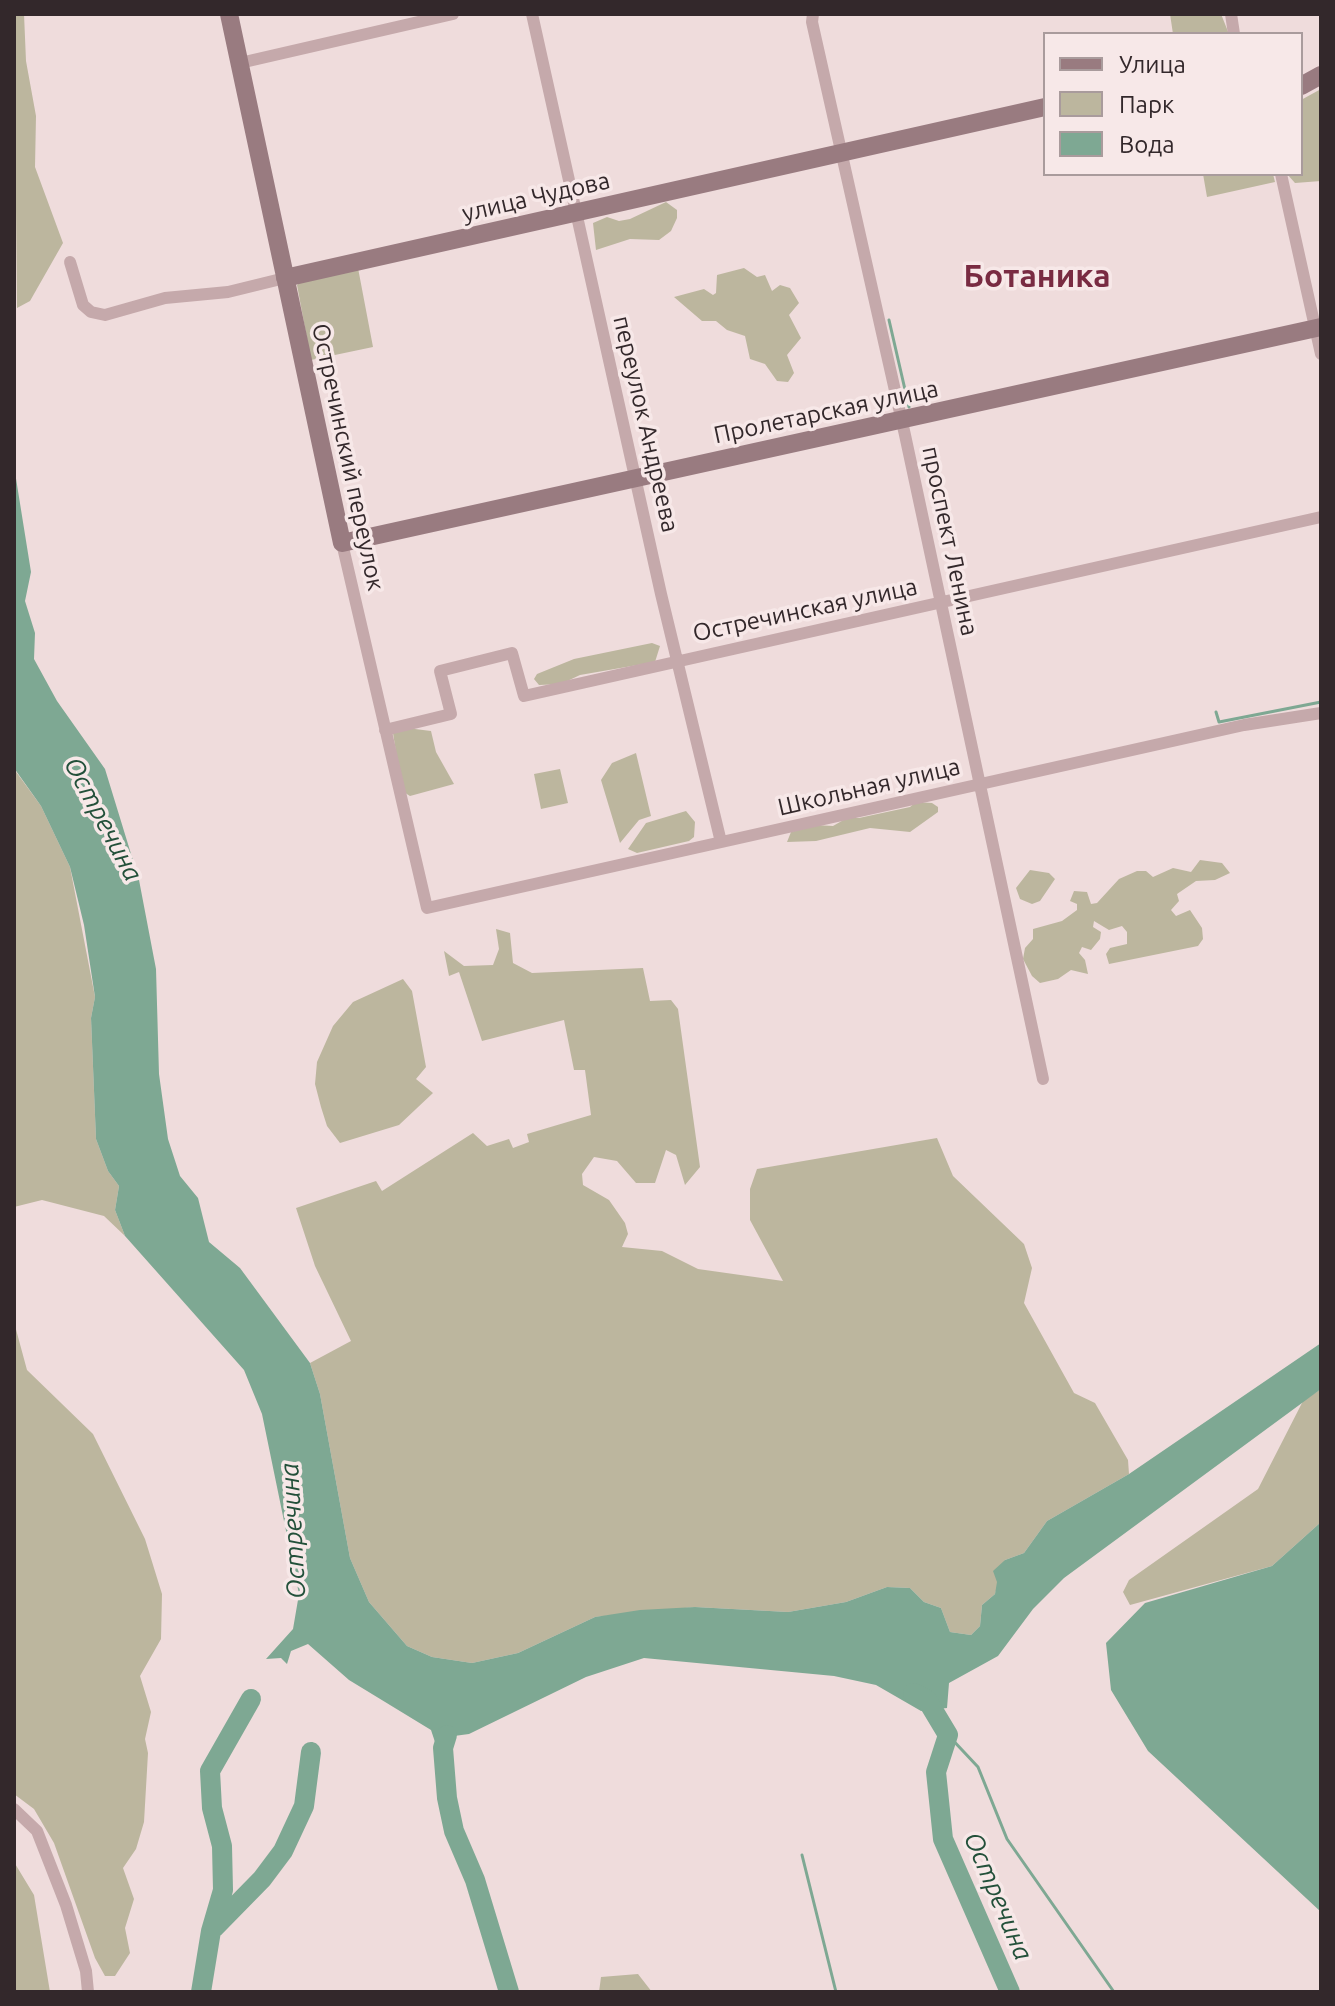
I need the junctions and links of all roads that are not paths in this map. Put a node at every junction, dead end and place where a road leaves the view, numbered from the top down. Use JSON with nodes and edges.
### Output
{"nodes":[{"id":1,"x":229,"y":14,"type":"edge"},
{"id":2,"x":453,"y":14,"type":"edge"},
{"id":3,"x":532,"y":14,"type":"edge"},
{"id":4,"x":813,"y":14,"type":"edge"},
{"id":5,"x":240,"y":63,"type":"junction"},
{"id":6,"x":1321,"y":75,"type":"edge"},
{"id":7,"x":1303,"y":85,"type":"edge"},
{"id":8,"x":1043,"y":107,"type":"edge"},
{"id":9,"x":841,"y":153,"type":"junction"},
{"id":10,"x":1281,"y":176,"type":"edge"},
{"id":11,"x":576,"y":212,"type":"junction"},
{"id":12,"x":70,"y":262,"type":"dead end"},
{"id":13,"x":285,"y":278,"type":"junction"},
{"id":14,"x":1318,"y":327,"type":"edge"},
{"id":15,"x":1321,"y":354,"type":"edge"},
{"id":16,"x":902,"y":420,"type":"junction"},
{"id":17,"x":636,"y":478,"type":"junction"},
{"id":18,"x":1321,"y":517,"type":"edge"},
{"id":19,"x":342,"y":543,"type":"junction"},
{"id":20,"x":940,"y":602,"type":"junction"},
{"id":21,"x":676,"y":662,"type":"junction"},
{"id":22,"x":1321,"y":713,"type":"edge"},
{"id":23,"x":385,"y":730,"type":"junction"},
{"id":24,"x":982,"y":784,"type":"junction"},
{"id":25,"x":721,"y":842,"type":"junction"},
{"id":26,"x":427,"y":908,"type":"joint"},
{"id":27,"x":1043,"y":1079,"type":"dead end"},
{"id":28,"x":14,"y":1809,"type":"edge"},
{"id":29,"x":88,"y":1992,"type":"edge"}],
"edges":[{"from":1,"to":5,"type":"street","name":"Остречинский переулок"},
{"from":2,"to":5,"type":"street"},
{"from":3,"to":11,"type":"street","name":"переулок Андреева"},
{"from":4,"to":9,"type":"street","name":"проспект Ленина"},
{"from":5,"to":13,"type":"street","name":"Остречинский переулок"},
{"from":6,"to":7,"type":"street"},
{"from":8,"to":9,"type":"street","name":"улица Чудова"},
{"from":9,"to":11,"type":"street","name":"улица Чудова"},
{"from":9,"to":16,"type":"street","name":"проспект Ленина"},
{"from":10,"to":14,"type":"street"},
{"from":11,"to":13,"type":"street","name":"улица Чудова"},
{"from":11,"to":17,"type":"street","name":"переулок Андреева"},
{"from":12,"to":13,"type":"street","name":"улица Чудова"},
{"from":13,"to":19,"type":"street","name":"Остречинский переулок"},
{"from":14,"to":15,"type":"street"},
{"from":14,"to":16,"type":"street","name":"Пролетарская улица"},
{"from":16,"to":17,"type":"street","name":"Пролетарская улица"},
{"from":16,"to":20,"type":"street","name":"проспект Ленина"},
{"from":17,"to":19,"type":"street","name":"Пролетарская улица"},
{"from":17,"to":21,"type":"street","name":"переулок Андреева"},
{"from":18,"to":20,"type":"street","name":"Остречинская улица"},
{"from":19,"to":23,"type":"street","name":"Остречинский переулок"},
{"from":20,"to":21,"type":"street","name":"Остречинская улица"},
{"from":20,"to":24,"type":"street","name":"проспект Ленина"},
{"from":21,"to":23,"type":"street","name":"Остречинская улица"},
{"from":21,"to":25,"type":"street","name":"переулок Андреева"},
{"from":22,"to":24,"type":"street","name":"Школьная улица"},
{"from":23,"to":26,"type":"street","name":"Остречинский переулок"},
{"from":24,"to":25,"type":"street","name":"Школьная улица"},
{"from":24,"to":27,"type":"street","name":"проспект Ленина"},
{"from":25,"to":26,"type":"street","name":"Школьная улица"},
{"from":28,"to":29,"type":"street"}]}
